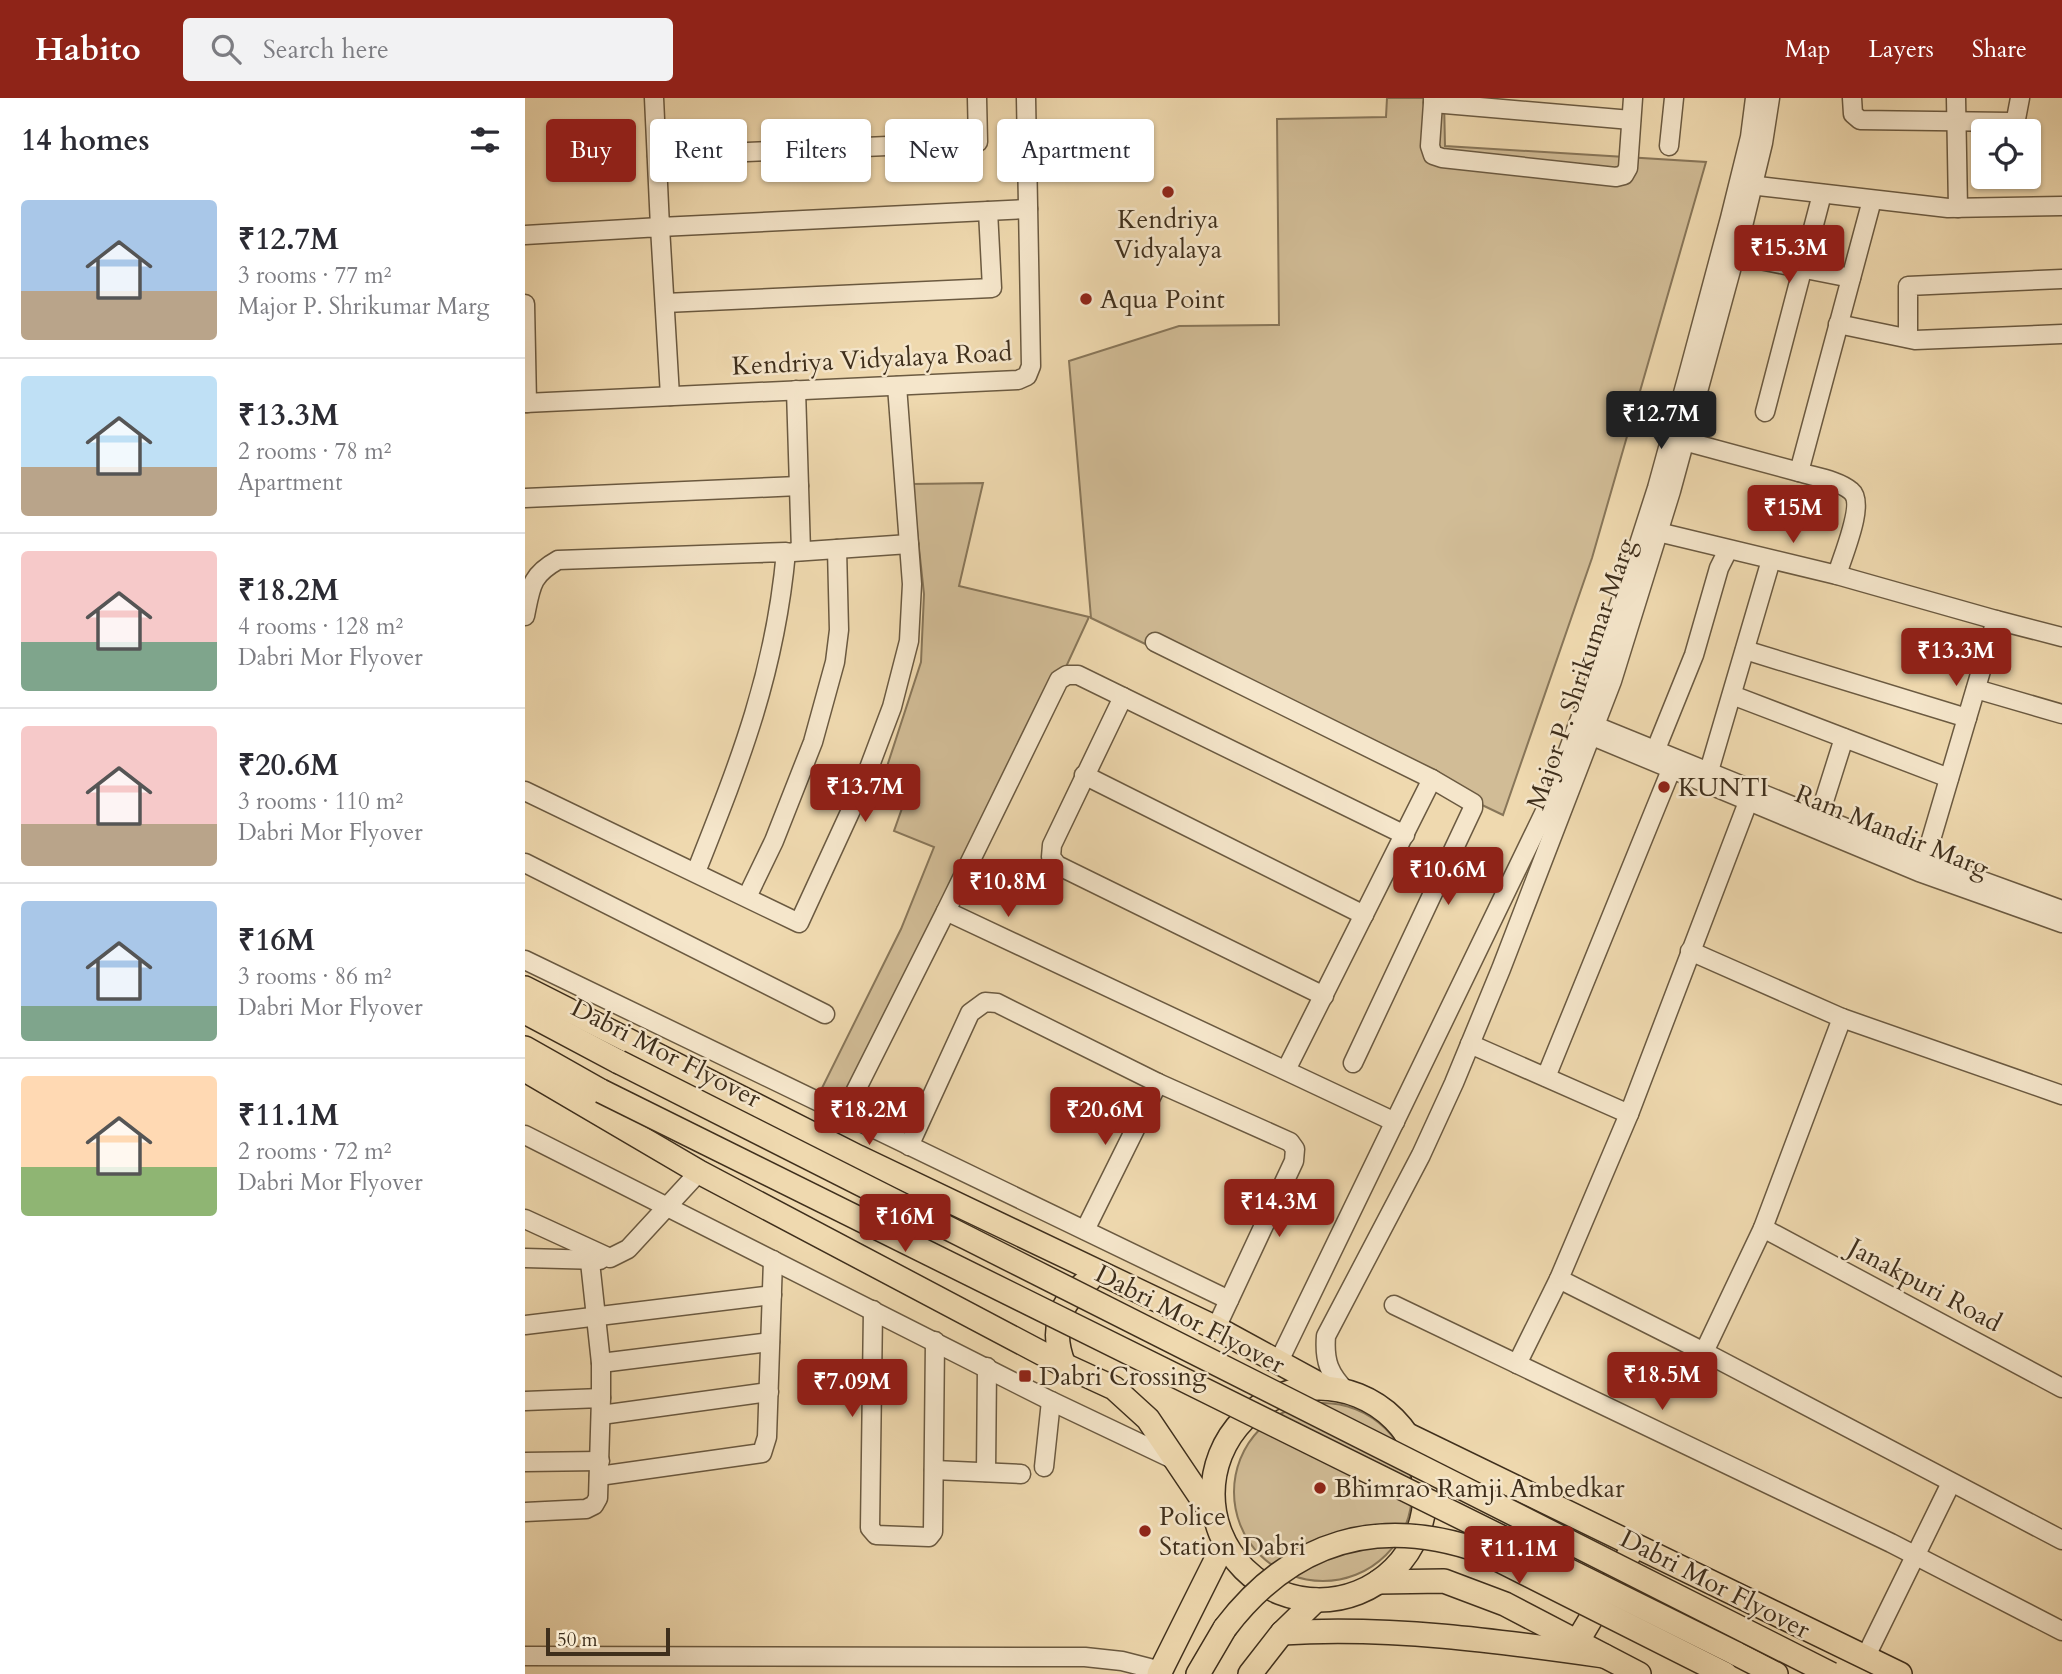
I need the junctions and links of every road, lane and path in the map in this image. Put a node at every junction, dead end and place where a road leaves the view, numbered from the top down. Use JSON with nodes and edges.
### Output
{"nodes":[{"id":1,"x":654,"y":98,"type":"edge"},
{"id":2,"x":977,"y":98,"type":"edge"},
{"id":3,"x":1026,"y":98,"type":"edge"},
{"id":4,"x":1633,"y":98,"type":"edge"},
{"id":5,"x":1674,"y":98,"type":"edge"},
{"id":6,"x":1755,"y":98,"type":"edge"},
{"id":7,"x":1770,"y":98,"type":"edge"},
{"id":8,"x":1853,"y":98,"type":"edge"},
{"id":9,"x":1956,"y":98,"type":"edge"},
{"id":10,"x":2020,"y":98,"type":"edge"},
{"id":11,"x":1433,"y":100,"type":"edge"},
{"id":12,"x":655,"y":119,"type":"edge"},
{"id":13,"x":1631,"y":120,"type":"junction"},
{"id":14,"x":1956,"y":121,"type":"junction"},
{"id":15,"x":1669,"y":146,"type":"dead end"},
{"id":16,"x":747,"y":152,"type":"edge"},
{"id":17,"x":658,"y":182,"type":"edge"},
{"id":18,"x":1746,"y":185,"type":"junction"},
{"id":19,"x":1822,"y":194,"type":"junction"},
{"id":20,"x":1872,"y":200,"type":"junction"},
{"id":21,"x":2062,"y":206,"type":"edge"},
{"id":22,"x":1958,"y":208,"type":"junction"},
{"id":23,"x":1028,"y":209,"type":"junction"},
{"id":24,"x":988,"y":211,"type":"junction"},
{"id":25,"x":660,"y":227,"type":"junction"},
{"id":26,"x":525,"y":235,"type":"edge"},
{"id":27,"x":1735,"y":255,"type":"junction"},
{"id":28,"x":1803,"y":268,"type":"junction"},
{"id":29,"x":1850,"y":278,"type":"junction"},
{"id":30,"x":2062,"y":279,"type":"edge"},
{"id":31,"x":664,"y":303,"type":"junction"},
{"id":32,"x":525,"y":304,"type":"edge"},
{"id":33,"x":1838,"y":324,"type":"junction"},
{"id":34,"x":2062,"y":334,"type":"edge"},
{"id":35,"x":1907,"y":338,"type":"junction"},
{"id":36,"x":897,"y":386,"type":"junction"},
{"id":37,"x":796,"y":390,"type":"junction"},
{"id":38,"x":670,"y":396,"type":"junction"},
{"id":39,"x":526,"y":403,"type":"edge"},
{"id":40,"x":1765,"y":412,"type":"dead end"},
{"id":41,"x":1684,"y":441,"type":"junction"},
{"id":42,"x":1799,"y":472,"type":"junction"},
{"id":43,"x":799,"y":486,"type":"junction"},
{"id":44,"x":525,"y":498,"type":"edge"},
{"id":45,"x":1658,"y":532,"type":"junction"},
{"id":46,"x":909,"y":544,"type":"junction"},
{"id":47,"x":837,"y":549,"type":"junction"},
{"id":48,"x":1728,"y":550,"type":"junction"},
{"id":49,"x":793,"y":552,"type":"junction"},
{"id":50,"x":1771,"y":560,"type":"junction"},
{"id":51,"x":532,"y":571,"type":"edge"},
{"id":52,"x":1837,"y":575,"type":"junction"},
{"id":53,"x":525,"y":616,"type":"edge"},
{"id":54,"x":1996,"y":620,"type":"junction"},
{"id":55,"x":2062,"y":637,"type":"edge"},
{"id":56,"x":1155,"y":642,"type":"dead end"},
{"id":57,"x":1745,"y":650,"type":"junction"},
{"id":58,"x":1976,"y":688,"type":"junction"},
{"id":59,"x":1732,"y":695,"type":"junction"},
{"id":60,"x":1123,"y":697,"type":"junction"},
{"id":61,"x":2062,"y":714,"type":"edge"},
{"id":62,"x":1967,"y":719,"type":"junction"},
{"id":63,"x":1585,"y":726,"type":"junction"},
{"id":64,"x":1844,"y":738,"type":"junction"},
{"id":65,"x":1656,"y":749,"type":"junction"},
{"id":66,"x":1671,"y":770,"type":"junction"},
{"id":67,"x":1709,"y":771,"type":"junction"},
{"id":68,"x":1084,"y":775,"type":"junction"},
{"id":69,"x":1949,"y":778,"type":"junction"},
{"id":70,"x":1433,"y":779,"type":"junction"},
{"id":71,"x":525,"y":791,"type":"edge"},
{"id":72,"x":1748,"y":802,"type":"junction"},
{"id":73,"x":1819,"y":817,"type":"junction"},
{"id":74,"x":1405,"y":835,"type":"junction"},
{"id":75,"x":1925,"y":860,"type":"junction"},
{"id":76,"x":525,"y":863,"type":"edge"},
{"id":77,"x":696,"y":873,"type":"junction"},
{"id":78,"x":747,"y":898,"type":"junction"},
{"id":79,"x":946,"y":911,"type":"junction"},
{"id":80,"x":2060,"y":913,"type":"edge"},
{"id":81,"x":1364,"y":915,"type":"junction"},
{"id":82,"x":1690,"y":951,"type":"junction"},
{"id":83,"x":525,"y":960,"type":"edge"},
{"id":84,"x":525,"y":988,"type":"edge"},
{"id":85,"x":1324,"y":996,"type":"junction"},
{"id":86,"x":525,"y":1012,"type":"edge"},
{"id":87,"x":825,"y":1014,"type":"dead end"},
{"id":88,"x":1842,"y":1018,"type":"junction"},
{"id":89,"x":1470,"y":1044,"type":"junction"},
{"id":90,"x":525,"y":1048,"type":"edge"},
{"id":91,"x":1353,"y":1063,"type":"dead end"},
{"id":92,"x":525,"y":1070,"type":"edge"},
{"id":93,"x":1286,"y":1070,"type":"junction"},
{"id":94,"x":1546,"y":1077,"type":"junction"},
{"id":95,"x":1158,"y":1083,"type":"junction"},
{"id":96,"x":2062,"y":1095,"type":"edge"},
{"id":97,"x":844,"y":1114,"type":"junction"},
{"id":98,"x":1629,"y":1114,"type":"junction"},
{"id":99,"x":1395,"y":1122,"type":"junction"},
{"id":100,"x":525,"y":1135,"type":"edge"},
{"id":101,"x":909,"y":1146,"type":"junction"},
{"id":102,"x":699,"y":1172,"type":"junction"},
{"id":103,"x":666,"y":1206,"type":"junction"},
{"id":104,"x":525,"y":1219,"type":"edge"},
{"id":105,"x":1763,"y":1228,"type":"junction"},
{"id":106,"x":1085,"y":1230,"type":"junction"},
{"id":107,"x":525,"y":1258,"type":"edge"},
{"id":108,"x":610,"y":1258,"type":"junction"},
{"id":109,"x":773,"y":1260,"type":"junction"},
{"id":110,"x":590,"y":1262,"type":"junction"},
{"id":111,"x":1101,"y":1274,"type":"junction"},
{"id":112,"x":1559,"y":1279,"type":"junction"},
{"id":113,"x":772,"y":1294,"type":"junction"},
{"id":114,"x":1229,"y":1300,"type":"junction"},
{"id":115,"x":1394,"y":1305,"type":"dead end"},
{"id":116,"x":873,"y":1310,"type":"junction"},
{"id":117,"x":595,"y":1317,"type":"junction"},
{"id":118,"x":525,"y":1325,"type":"edge"},
{"id":119,"x":1216,"y":1328,"type":"junction"},
{"id":120,"x":935,"y":1341,"type":"junction"},
{"id":121,"x":770,"y":1342,"type":"junction"},
{"id":122,"x":1704,"y":1352,"type":"junction"},
{"id":123,"x":1279,"y":1361,"type":"junction"},
{"id":124,"x":601,"y":1363,"type":"junction"},
{"id":125,"x":1517,"y":1364,"type":"junction"},
{"id":126,"x":1064,"y":1365,"type":"junction"},
{"id":127,"x":986,"y":1367,"type":"junction"},
{"id":128,"x":2062,"y":1388,"type":"edge"},
{"id":129,"x":1337,"y":1390,"type":"junction"},
{"id":130,"x":769,"y":1392,"type":"junction"},
{"id":131,"x":525,"y":1401,"type":"edge"},
{"id":132,"x":1051,"y":1401,"type":"junction"},
{"id":133,"x":601,"y":1406,"type":"junction"},
{"id":134,"x":1406,"y":1434,"type":"junction"},
{"id":135,"x":1175,"y":1460,"type":"junction"},
{"id":136,"x":525,"y":1462,"type":"edge"},
{"id":137,"x":1045,"y":1467,"type":"dead end"},
{"id":138,"x":599,"y":1469,"type":"junction"},
{"id":139,"x":934,"y":1470,"type":"junction"},
{"id":140,"x":986,"y":1472,"type":"junction"},
{"id":141,"x":1021,"y":1474,"type":"dead end"},
{"id":142,"x":1951,"y":1483,"type":"junction"},
{"id":143,"x":525,"y":1512,"type":"edge"},
{"id":144,"x":1214,"y":1517,"type":"junction"},
{"id":145,"x":2062,"y":1540,"type":"edge"},
{"id":146,"x":1224,"y":1544,"type":"junction"},
{"id":147,"x":1635,"y":1544,"type":"junction"},
{"id":148,"x":1913,"y":1554,"type":"junction"},
{"id":149,"x":1378,"y":1583,"type":"junction"},
{"id":150,"x":1316,"y":1600,"type":"junction"},
{"id":151,"x":2062,"y":1631,"type":"edge"},
{"id":152,"x":1282,"y":1633,"type":"junction"},
{"id":153,"x":1577,"y":1642,"type":"junction"},
{"id":154,"x":525,"y":1656,"type":"edge"},
{"id":155,"x":1866,"y":1656,"type":"junction"},
{"id":156,"x":1609,"y":1663,"type":"edge"},
{"id":157,"x":760,"y":1665,"type":"edge"},
{"id":158,"x":1160,"y":1672,"type":"edge"},
{"id":159,"x":1198,"y":1674,"type":"edge"},
{"id":160,"x":1250,"y":1674,"type":"edge"},
{"id":161,"x":1639,"y":1674,"type":"edge"},
{"id":162,"x":1725,"y":1674,"type":"edge"},
{"id":163,"x":1776,"y":1674,"type":"edge"},
{"id":164,"x":1831,"y":1674,"type":"edge"},
{"id":165,"x":1900,"y":1674,"type":"edge"}],
"edges":[{"from":1,"to":12,"type":"street"},
{"from":2,"to":16,"type":"street"},
{"from":3,"to":23,"type":"street","name":"Kendriya Vidyalaya Road"},
{"from":4,"to":13,"type":"street"},
{"from":5,"to":15,"type":"street"},
{"from":6,"to":18,"type":"street","name":"Major P. Shrikumar Marg"},
{"from":7,"to":18,"type":"street","name":"Major P. Shrikumar Marg"},
{"from":8,"to":14,"type":"street"},
{"from":9,"to":14,"type":"street"},
{"from":10,"to":14,"type":"street"},
{"from":11,"to":13,"type":"street"},
{"from":11,"to":13,"type":"street"},
{"from":14,"to":22,"type":"street"},
{"from":17,"to":25,"type":"street"},
{"from":18,"to":19,"type":"street"},
{"from":18,"to":27,"type":"street","name":"Major P. Shrikumar Marg"},
{"from":18,"to":63,"type":"street","name":"Major P. Shrikumar Marg"},
{"from":19,"to":20,"type":"street"},
{"from":19,"to":28,"type":"street"},
{"from":20,"to":22,"type":"street"},
{"from":20,"to":29,"type":"street"},
{"from":21,"to":22,"type":"street"},
{"from":23,"to":24,"type":"street"},
{"from":23,"to":36,"type":"street","name":"Kendriya Vidyalaya Road"},
{"from":24,"to":25,"type":"street"},
{"from":24,"to":31,"type":"street"},
{"from":25,"to":26,"type":"street"},
{"from":25,"to":31,"type":"street"},
{"from":27,"to":28,"type":"street"},
{"from":27,"to":41,"type":"street","name":"Major P. Shrikumar Marg"},
{"from":28,"to":29,"type":"street"},
{"from":28,"to":40,"type":"street"},
{"from":29,"to":33,"type":"street"},
{"from":30,"to":35,"type":"street"},
{"from":31,"to":38,"type":"street"},
{"from":32,"to":39,"type":"street"},
{"from":33,"to":35,"type":"street"},
{"from":33,"to":42,"type":"street"},
{"from":34,"to":35,"type":"street"},
{"from":36,"to":37,"type":"street","name":"Kendriya Vidyalaya Road"},
{"from":36,"to":46,"type":"street"},
{"from":37,"to":38,"type":"street","name":"Kendriya Vidyalaya Road"},
{"from":37,"to":43,"type":"street"},
{"from":38,"to":39,"type":"street","name":"Kendriya Vidyalaya Road"},
{"from":41,"to":42,"type":"street"},
{"from":41,"to":45,"type":"street","name":"Major P. Shrikumar Marg"},
{"from":42,"to":52,"type":"street"},
{"from":43,"to":44,"type":"street"},
{"from":43,"to":49,"type":"street"},
{"from":45,"to":48,"type":"street"},
{"from":45,"to":63,"type":"street","name":"Major P. Shrikumar Marg"},
{"from":46,"to":47,"type":"street"},
{"from":46,"to":78,"type":"street"},
{"from":47,"to":49,"type":"street"},
{"from":47,"to":78,"type":"street"},
{"from":48,"to":50,"type":"street"},
{"from":48,"to":65,"type":"street"},
{"from":49,"to":51,"type":"street"},
{"from":49,"to":77,"type":"street"},
{"from":50,"to":52,"type":"street"},
{"from":50,"to":57,"type":"street"},
{"from":51,"to":53,"type":"street"},
{"from":52,"to":54,"type":"street"},
{"from":54,"to":55,"type":"street"},
{"from":54,"to":58,"type":"street"},
{"from":56,"to":70,"type":"street"},
{"from":57,"to":59,"type":"street"},
{"from":57,"to":62,"type":"street"},
{"from":58,"to":61,"type":"street"},
{"from":58,"to":62,"type":"street"},
{"from":59,"to":64,"type":"street"},
{"from":59,"to":67,"type":"street"},
{"from":60,"to":68,"type":"street"},
{"from":60,"to":74,"type":"street"},
{"from":60,"to":79,"type":"street"},
{"from":62,"to":69,"type":"street"},
{"from":63,"to":65,"type":"street","name":"Ram Mandir Marg"},
{"from":63,"to":66,"type":"street","name":"Ram Mandir Marg"},
{"from":63,"to":89,"type":"street","name":"Major P. Shrikumar Marg"},
{"from":63,"to":99,"type":"street","name":"Major P. Shrikumar Marg"},
{"from":64,"to":69,"type":"street"},
{"from":64,"to":73,"type":"street"},
{"from":65,"to":67,"type":"street","name":"Ram Mandir Marg"},
{"from":66,"to":72,"type":"street","name":"Ram Mandir Marg"},
{"from":66,"to":94,"type":"street"},
{"from":67,"to":73,"type":"street","name":"Ram Mandir Marg"},
{"from":68,"to":81,"type":"street"},
{"from":68,"to":85,"type":"street"},
{"from":69,"to":75,"type":"street"},
{"from":70,"to":74,"type":"street"},
{"from":70,"to":91,"type":"street"},
{"from":71,"to":77,"type":"street"},
{"from":72,"to":80,"type":"street","name":"Ram Mandir Marg"},
{"from":72,"to":82,"type":"street"},
{"from":73,"to":75,"type":"street","name":"Ram Mandir Marg"},
{"from":74,"to":81,"type":"street"},
{"from":75,"to":80,"type":"street","name":"Ram Mandir Marg"},
{"from":76,"to":87,"type":"street"},
{"from":77,"to":78,"type":"street"},
{"from":79,"to":93,"type":"street"},
{"from":79,"to":97,"type":"street"},
{"from":81,"to":85,"type":"street"},
{"from":82,"to":88,"type":"street"},
{"from":82,"to":98,"type":"street"},
{"from":83,"to":97,"type":"street"},
{"from":84,"to":111,"type":"main road"},
{"from":85,"to":93,"type":"street"},
{"from":86,"to":164,"type":"main road","name":"Dabri Mor Flyover","bridge":true},
{"from":88,"to":96,"type":"street"},
{"from":88,"to":105,"type":"street"},
{"from":89,"to":94,"type":"street"},
{"from":89,"to":129,"type":"street","name":"Major P. Shrikumar Marg"},
{"from":90,"to":163,"type":"main road","name":"Dabri Mor Flyover","bridge":true},
{"from":92,"to":102,"type":"main road"},
{"from":93,"to":99,"type":"street"},
{"from":94,"to":98,"type":"street"},
{"from":95,"to":101,"type":"street"},
{"from":95,"to":106,"type":"street"},
{"from":95,"to":114,"type":"street"},
{"from":97,"to":101,"type":"street"},
{"from":98,"to":112,"type":"street"},
{"from":99,"to":123,"type":"street","name":"Major P. Shrikumar Marg"},
{"from":100,"to":103,"type":"street"},
{"from":101,"to":106,"type":"street"},
{"from":102,"to":103,"type":"street"},
{"from":102,"to":126,"type":"main road"},
{"from":103,"to":108,"type":"street"},
{"from":103,"to":109,"type":"street"},
{"from":104,"to":108,"type":"street"},
{"from":105,"to":122,"type":"street"},
{"from":105,"to":128,"type":"street","name":"Janakpuri Road"},
{"from":106,"to":114,"type":"street"},
{"from":107,"to":110,"type":"street"},
{"from":108,"to":110,"type":"street"},
{"from":109,"to":113,"type":"street"},
{"from":109,"to":116,"type":"street"},
{"from":110,"to":117,"type":"street"},
{"from":111,"to":119,"type":"main road"},
{"from":111,"to":126,"type":"main road"},
{"from":112,"to":122,"type":"street"},
{"from":112,"to":125,"type":"street"},
{"from":113,"to":117,"type":"street"},
{"from":113,"to":121,"type":"street"},
{"from":114,"to":119,"type":"street"},
{"from":115,"to":125,"type":"street"},
{"from":116,"to":120,"type":"street"},
{"from":116,"to":139,"type":"street"},
{"from":117,"to":118,"type":"street"},
{"from":117,"to":124,"type":"street"},
{"from":119,"to":123,"type":"main road"},
{"from":120,"to":127,"type":"street"},
{"from":120,"to":139,"type":"street"},
{"from":121,"to":124,"type":"street"},
{"from":121,"to":130,"type":"street"},
{"from":122,"to":142,"type":"street"},
{"from":123,"to":129,"type":"main road"},
{"from":124,"to":133,"type":"street"},
{"from":125,"to":148,"type":"street"},
{"from":126,"to":135,"type":"main road"},
{"from":127,"to":132,"type":"street"},
{"from":127,"to":140,"type":"street"},
{"from":129,"to":134,"type":"main road"},
{"from":129,"to":144,"type":"main road"},
{"from":130,"to":133,"type":"street"},
{"from":130,"to":138,"type":"street"},
{"from":131,"to":133,"type":"street"},
{"from":132,"to":135,"type":"street"},
{"from":132,"to":137,"type":"street"},
{"from":133,"to":138,"type":"street"},
{"from":134,"to":147,"type":"main road"},
{"from":134,"to":149,"type":"main road"},
{"from":135,"to":144,"type":"main road"},
{"from":136,"to":138,"type":"street"},
{"from":138,"to":143,"type":"street"},
{"from":139,"to":140,"type":"street"},
{"from":140,"to":141,"type":"street"},
{"from":142,"to":145,"type":"street"},
{"from":142,"to":148,"type":"street"},
{"from":144,"to":146,"type":"main road"},
{"from":146,"to":150,"type":"main road"},
{"from":146,"to":158,"type":"main road"},
{"from":147,"to":153,"type":"main road"},
{"from":147,"to":155,"type":"main road"},
{"from":148,"to":151,"type":"street"},
{"from":148,"to":155,"type":"street"},
{"from":149,"to":150,"type":"main road"},
{"from":149,"to":153,"type":"main road"},
{"from":150,"to":152,"type":"main road"},
{"from":152,"to":156,"type":"main road"},
{"from":152,"to":160,"type":"main road"},
{"from":153,"to":156,"type":"main road"},
{"from":154,"to":157,"type":"street"},
{"from":155,"to":165,"type":"main road"},
{"from":156,"to":161,"type":"main road"},
{"from":157,"to":158,"type":"street"},
{"from":159,"to":162,"type":"main road","bridge":true}]}
